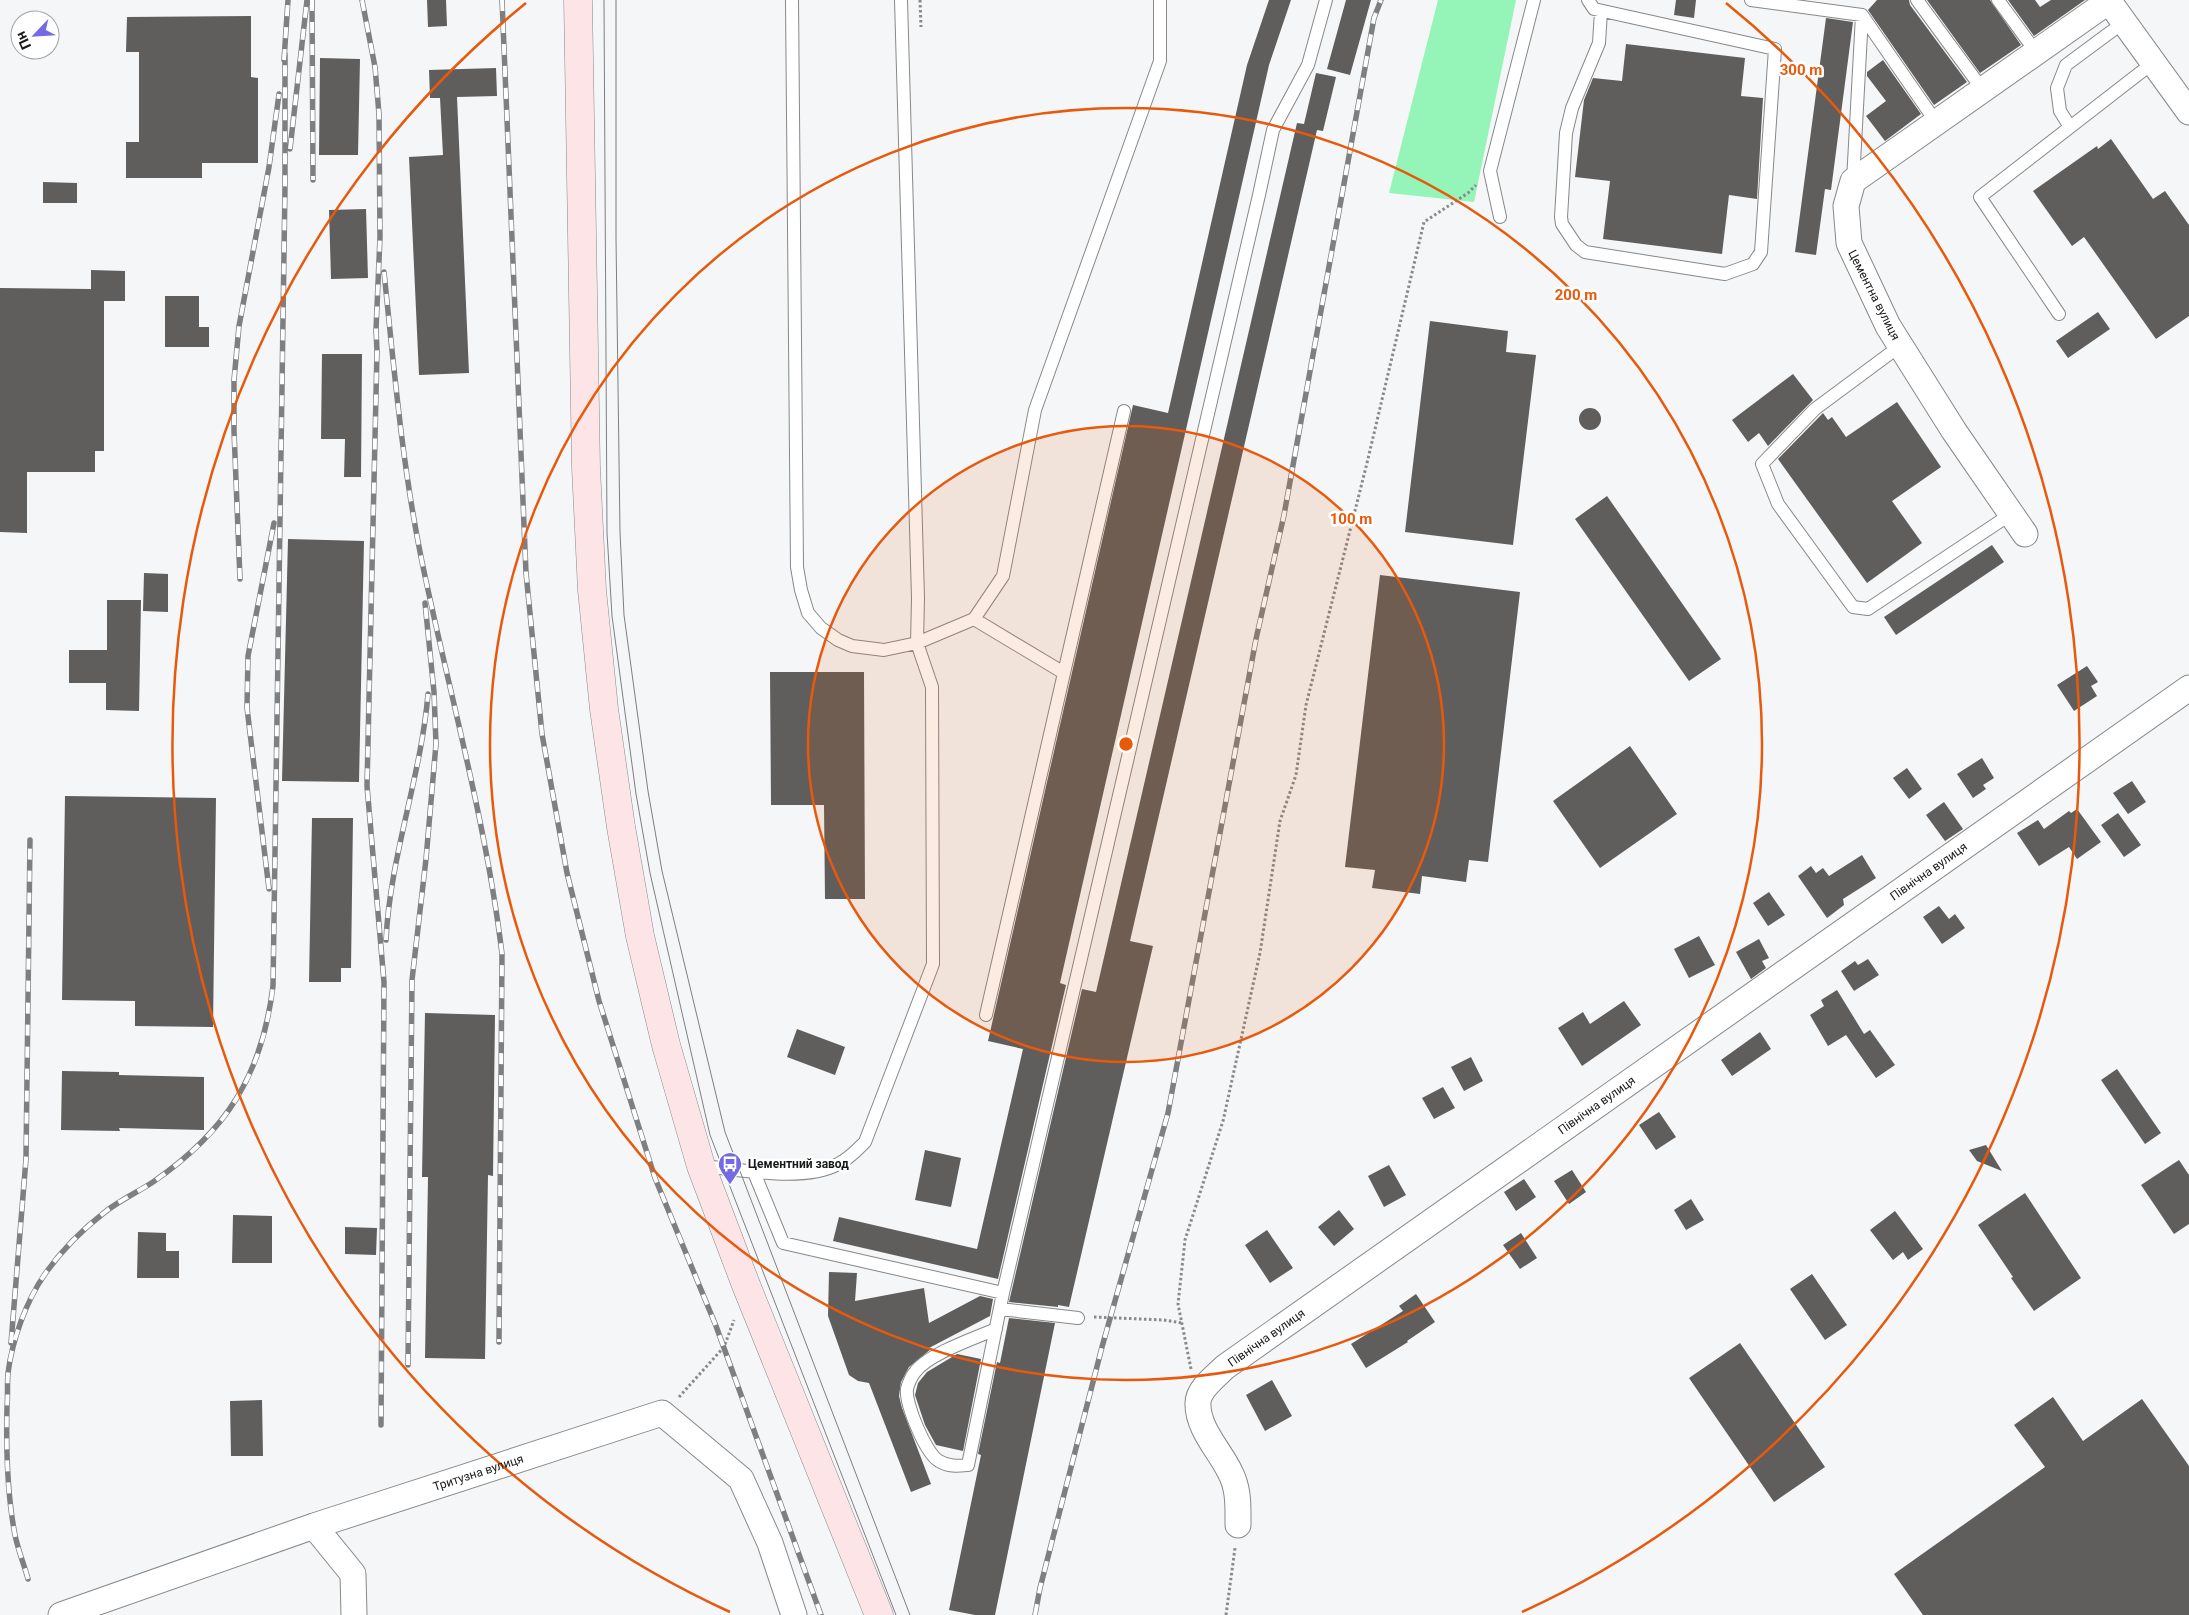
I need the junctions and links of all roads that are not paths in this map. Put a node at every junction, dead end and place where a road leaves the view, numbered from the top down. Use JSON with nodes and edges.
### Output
{"nodes":[{"id":1,"x":578,"y":0,"type":"edge"},
{"id":2,"x":792,"y":0,"type":"edge"},
{"id":3,"x":901,"y":0,"type":"edge"},
{"id":4,"x":1160,"y":0,"type":"edge"},
{"id":5,"x":1326,"y":0,"type":"edge"},
{"id":6,"x":1534,"y":0,"type":"edge"},
{"id":7,"x":1588,"y":0,"type":"edge"},
{"id":8,"x":1751,"y":0,"type":"edge"},
{"id":9,"x":1917,"y":0,"type":"edge"},
{"id":10,"x":1998,"y":0,"type":"edge"},
{"id":11,"x":2109,"y":1,"type":"edge"},
{"id":12,"x":1601,"y":11,"type":"junction"},
{"id":13,"x":1862,"y":15,"type":"junction"},
{"id":14,"x":2124,"y":22,"type":"junction"},
{"id":15,"x":2036,"y":52,"type":"junction"},
{"id":16,"x":2154,"y":62,"type":"junction"},
{"id":17,"x":1983,"y":90,"type":"junction"},
{"id":18,"x":2189,"y":112,"type":"edge"},
{"id":19,"x":1936,"y":122,"type":"junction"},
{"id":20,"x":2070,"y":127,"type":"junction"},
{"id":21,"x":1853,"y":181,"type":"junction"},
{"id":22,"x":1500,"y":217,"type":"dead end"},
{"id":23,"x":2059,"y":314,"type":"dead end"},
{"id":24,"x":1900,"y":346,"type":"junction"},
{"id":25,"x":1124,"y":411,"type":"dead end"},
{"id":26,"x":2011,"y":514,"type":"junction"},
{"id":27,"x":2025,"y":534,"type":"dead end"},
{"id":28,"x":974,"y":619,"type":"junction"},
{"id":29,"x":917,"y":643,"type":"junction"},
{"id":30,"x":1064,"y":673,"type":"junction"},
{"id":31,"x":2189,"y":688,"type":"edge"},
{"id":32,"x":986,"y":1015,"type":"dead end"},
{"id":33,"x":701,"y":1166,"type":"junction"},
{"id":34,"x":753,"y":1170,"type":"junction"},
{"id":35,"x":1003,"y":1293,"type":"junction"},
{"id":36,"x":1000,"y":1310,"type":"junction"},
{"id":37,"x":1078,"y":1318,"type":"road end"},
{"id":38,"x":996,"y":1329,"type":"junction"},
{"id":39,"x":1238,"y":1525,"type":"road end"},
{"id":40,"x":314,"y":1526,"type":"junction"},
{"id":41,"x":61,"y":1615,"type":"edge"},
{"id":42,"x":354,"y":1615,"type":"edge"},
{"id":43,"x":794,"y":1615,"type":"edge"},
{"id":44,"x":879,"y":1615,"type":"edge"}],
"edges":[{"from":1,"to":33,"type":"main road"},
{"from":2,"to":29,"type":"lane"},
{"from":3,"to":29,"type":"lane"},
{"from":4,"to":28,"type":"lane"},
{"from":5,"to":35,"type":"lane"},
{"from":6,"to":22,"type":"lane"},
{"from":7,"to":12,"type":"lane"},
{"from":8,"to":13,"type":"lane"},
{"from":9,"to":17,"type":"lane"},
{"from":10,"to":15,"type":"lane"},
{"from":11,"to":14,"type":"street"},
{"from":11,"to":15,"type":"street"},
{"from":12,"to":12,"type":"lane"},
{"from":13,"to":19,"type":"lane"},
{"from":13,"to":21,"type":"lane"},
{"from":14,"to":16,"type":"street"},
{"from":14,"to":20,"type":"lane"},
{"from":15,"to":17,"type":"street"},
{"from":16,"to":18,"type":"street"},
{"from":16,"to":20,"type":"lane"},
{"from":17,"to":19,"type":"street"},
{"from":19,"to":21,"type":"street"},
{"from":20,"to":23,"type":"lane"},
{"from":21,"to":24,"type":"street","name":"Цементна вулиця"},
{"from":24,"to":26,"type":"street","name":"Цементна вулиця"},
{"from":24,"to":26,"type":"lane"},
{"from":25,"to":30,"type":"lane"},
{"from":26,"to":27,"type":"street","name":"Цементна вулиця"},
{"from":28,"to":29,"type":"lane"},
{"from":28,"to":30,"type":"lane"},
{"from":29,"to":34,"type":"lane"},
{"from":30,"to":32,"type":"lane"},
{"from":31,"to":39,"type":"street","name":"Північна вулиця"},
{"from":33,"to":34,"type":"lane"},
{"from":33,"to":44,"type":"main road"},
{"from":34,"to":35,"type":"lane"},
{"from":35,"to":36,"type":"lane"},
{"from":36,"to":37,"type":"lane"},
{"from":36,"to":38,"type":"lane"},
{"from":38,"to":38,"type":"lane"},
{"from":40,"to":41,"type":"street","name":"Тритузна вулиця"},
{"from":40,"to":42,"type":"street"},
{"from":40,"to":43,"type":"street","name":"Тритузна вулиця"}]}
